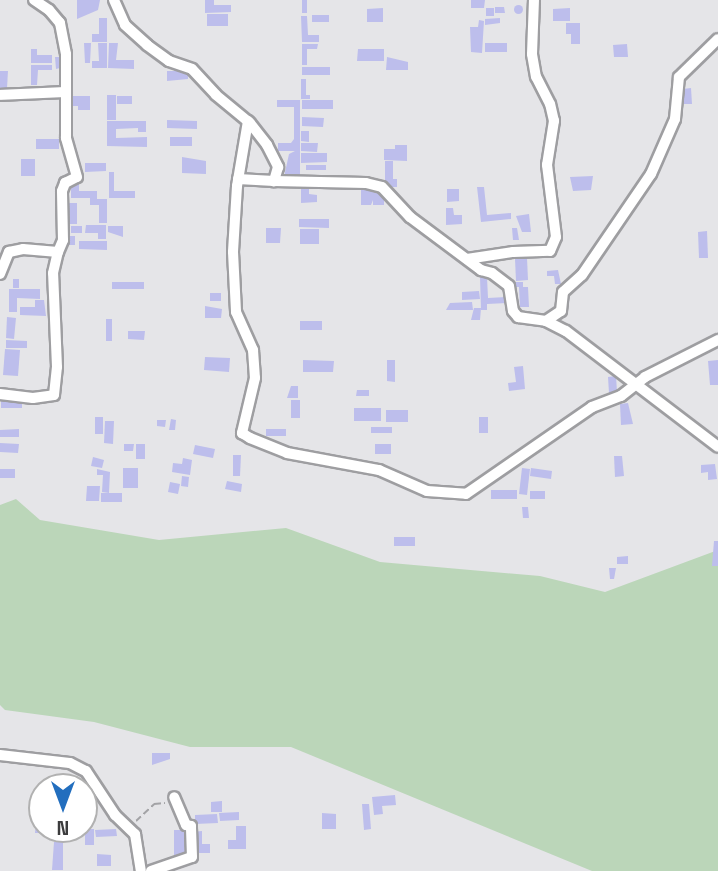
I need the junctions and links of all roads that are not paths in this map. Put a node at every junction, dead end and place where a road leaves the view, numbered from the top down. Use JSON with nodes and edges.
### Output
{"nodes":[{"id":1,"x":37,"y":0,"type":"edge"},
{"id":2,"x":114,"y":0,"type":"edge"},
{"id":3,"x":534,"y":0,"type":"edge"},
{"id":4,"x":718,"y":39,"type":"edge"},
{"id":5,"x":66,"y":92,"type":"junction"},
{"id":6,"x":0,"y":95,"type":"edge"},
{"id":7,"x":248,"y":121,"type":"junction"},
{"id":8,"x":238,"y":179,"type":"junction"},
{"id":9,"x":274,"y":181,"type":"junction"},
{"id":10,"x":58,"y":251,"type":"junction"},
{"id":11,"x":467,"y":259,"type":"junction"},
{"id":12,"x":0,"y":274,"type":"edge"},
{"id":13,"x":547,"y":321,"type":"junction"},
{"id":14,"x":718,"y":340,"type":"edge"},
{"id":15,"x":623,"y":376,"type":"junction"},
{"id":16,"x":645,"y":377,"type":"junction"},
{"id":17,"x":635,"y":385,"type":"junction"},
{"id":18,"x":0,"y":394,"type":"edge"},
{"id":19,"x":718,"y":447,"type":"edge"},
{"id":20,"x":0,"y":755,"type":"edge"},
{"id":21,"x":174,"y":799,"type":"road end"},
{"id":22,"x":141,"y":871,"type":"edge"},
{"id":23,"x":151,"y":871,"type":"edge"}],
"edges":[{"from":1,"to":5,"type":"street"},
{"from":2,"to":7,"type":"street"},
{"from":3,"to":11,"type":"street"},
{"from":4,"to":13,"type":"street"},
{"from":5,"to":6,"type":"street"},
{"from":5,"to":10,"type":"street"},
{"from":7,"to":8,"type":"street"},
{"from":7,"to":9,"type":"street"},
{"from":8,"to":9,"type":"street"},
{"from":8,"to":17,"type":"street"},
{"from":9,"to":11,"type":"street"},
{"from":10,"to":12,"type":"street"},
{"from":10,"to":18,"type":"street"},
{"from":11,"to":13,"type":"street"},
{"from":13,"to":15,"type":"street"},
{"from":14,"to":16,"type":"street"},
{"from":15,"to":16,"type":"street"},
{"from":15,"to":17,"type":"street"},
{"from":16,"to":17,"type":"street"},
{"from":17,"to":19,"type":"street"},
{"from":20,"to":22,"type":"street"},
{"from":21,"to":23,"type":"street"}]}
